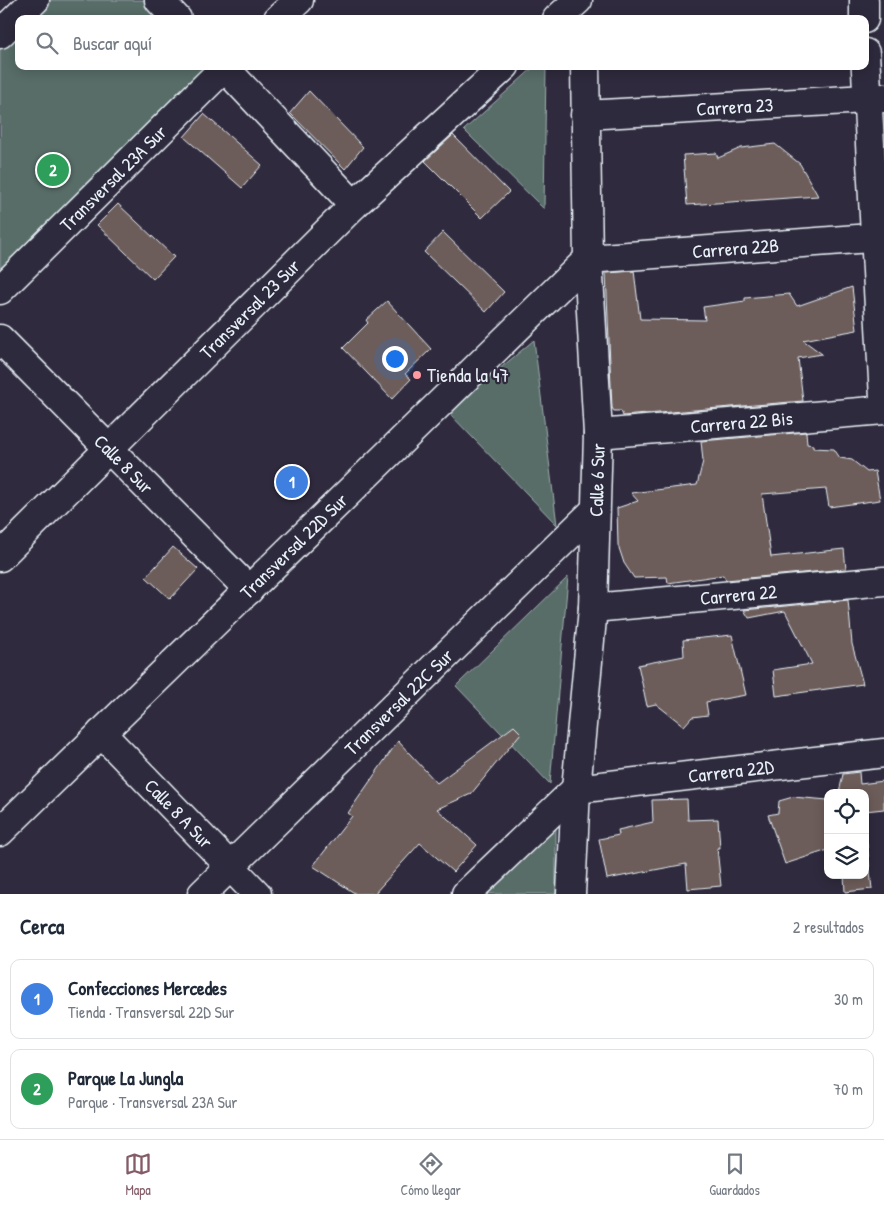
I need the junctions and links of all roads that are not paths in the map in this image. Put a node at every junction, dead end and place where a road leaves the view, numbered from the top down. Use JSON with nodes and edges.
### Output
{"nodes":[{"id":1,"x":35,"y":0,"type":"edge"},
{"id":2,"x":159,"y":0,"type":"edge"},
{"id":3,"x":299,"y":0,"type":"edge"},
{"id":4,"x":578,"y":0,"type":"edge"},
{"id":5,"x":585,"y":0,"type":"edge"},
{"id":6,"x":864,"y":0,"type":"edge"},
{"id":7,"x":20,"y":15,"type":"edge"},
{"id":8,"x":173,"y":15,"type":"edge"},
{"id":9,"x":282,"y":15,"type":"edge"},
{"id":10,"x":561,"y":15,"type":"edge"},
{"id":11,"x":585,"y":15,"type":"edge"},
{"id":12,"x":864,"y":15,"type":"edge"},
{"id":13,"x":15,"y":19,"type":"edge"},
{"id":14,"x":0,"y":34,"type":"edge"},
{"id":15,"x":222,"y":70,"type":"edge"},
{"id":16,"x":228,"y":70,"type":"edge"},
{"id":17,"x":501,"y":70,"type":"edge"},
{"id":18,"x":585,"y":70,"type":"edge"},
{"id":19,"x":869,"y":70,"type":"edge"},
{"id":20,"x":875,"y":99,"type":"edge"},
{"id":21,"x":585,"y":115,"type":"junction"},
{"id":22,"x":354,"y":205,"type":"junction"},
{"id":23,"x":880,"y":238,"type":"edge"},
{"id":24,"x":588,"y":259,"type":"junction"},
{"id":25,"x":0,"y":290,"type":"edge"},
{"id":26,"x":0,"y":339,"type":"edge"},
{"id":27,"x":884,"y":398,"type":"edge"},
{"id":28,"x":884,"y":410,"type":"edge"},
{"id":29,"x":598,"y":434,"type":"junction"},
{"id":30,"x":109,"y":449,"type":"junction"},
{"id":31,"x":595,"y":510,"type":"junction"},
{"id":32,"x":0,"y":557,"type":"edge"},
{"id":33,"x":884,"y":581,"type":"edge"},
{"id":34,"x":248,"y":590,"type":"junction"},
{"id":35,"x":593,"y":608,"type":"junction"},
{"id":36,"x":101,"y":733,"type":"junction"},
{"id":37,"x":884,"y":753,"type":"edge"},
{"id":38,"x":576,"y":789,"type":"junction"},
{"id":39,"x":0,"y":832,"type":"edge"},
{"id":40,"x":230,"y":867,"type":"junction"},
{"id":41,"x":202,"y":894,"type":"edge"},
{"id":42,"x":257,"y":894,"type":"edge"},
{"id":43,"x":466,"y":894,"type":"edge"},
{"id":44,"x":571,"y":894,"type":"edge"}],
"edges":[{"from":1,"to":7,"type":"street"},
{"from":2,"to":8,"type":"street"},
{"from":3,"to":9,"type":"street"},
{"from":4,"to":10,"type":"street"},
{"from":5,"to":11,"type":"street"},
{"from":6,"to":12,"type":"street"},
{"from":13,"to":14,"type":"street"},
{"from":15,"to":25,"type":"street","name":"Transversal 23A Sur"},
{"from":16,"to":22,"type":"street"},
{"from":17,"to":22,"type":"street","name":"Transversal 23 Sur"},
{"from":18,"to":21,"type":"street","name":"Calle 6 Sur"},
{"from":19,"to":20,"type":"street"},
{"from":20,"to":21,"type":"street","name":"Carrera 23"},
{"from":20,"to":23,"type":"street"},
{"from":21,"to":24,"type":"street","name":"Calle 6 Sur"},
{"from":22,"to":30,"type":"street","name":"Transversal 23 Sur"},
{"from":23,"to":24,"type":"street","name":"Carrera 22B"},
{"from":23,"to":27,"type":"street"},
{"from":24,"to":29,"type":"street","name":"Calle 6 Sur"},
{"from":24,"to":34,"type":"street","name":"Transversal 22D Sur"},
{"from":26,"to":30,"type":"street","name":"Calle 8 Sur"},
{"from":28,"to":29,"type":"street","name":"Carrera 22 Bis"},
{"from":29,"to":31,"type":"street","name":"Calle 6 Sur"},
{"from":30,"to":32,"type":"street","name":"Transversal 23 Sur"},
{"from":30,"to":34,"type":"street","name":"Calle 8 Sur"},
{"from":31,"to":35,"type":"street","name":"Calle 6 Sur"},
{"from":31,"to":40,"type":"street","name":"Transversal 22C Sur"},
{"from":33,"to":35,"type":"street","name":"Carrera 22"},
{"from":34,"to":36,"type":"street","name":"Transversal 22D Sur"},
{"from":35,"to":38,"type":"street","name":"Calle 6 Sur"},
{"from":36,"to":39,"type":"street","name":"Transversal 22D Sur"},
{"from":36,"to":40,"type":"street","name":"Calle 8 A Sur"},
{"from":37,"to":38,"type":"street","name":"Carrera 22D"},
{"from":38,"to":43,"type":"street"},
{"from":38,"to":44,"type":"street","name":"Calle 6 Sur"},
{"from":40,"to":41,"type":"street","name":"Transversal 22C Sur"},
{"from":40,"to":42,"type":"street","name":"Calle 8 A Sur"}]}
